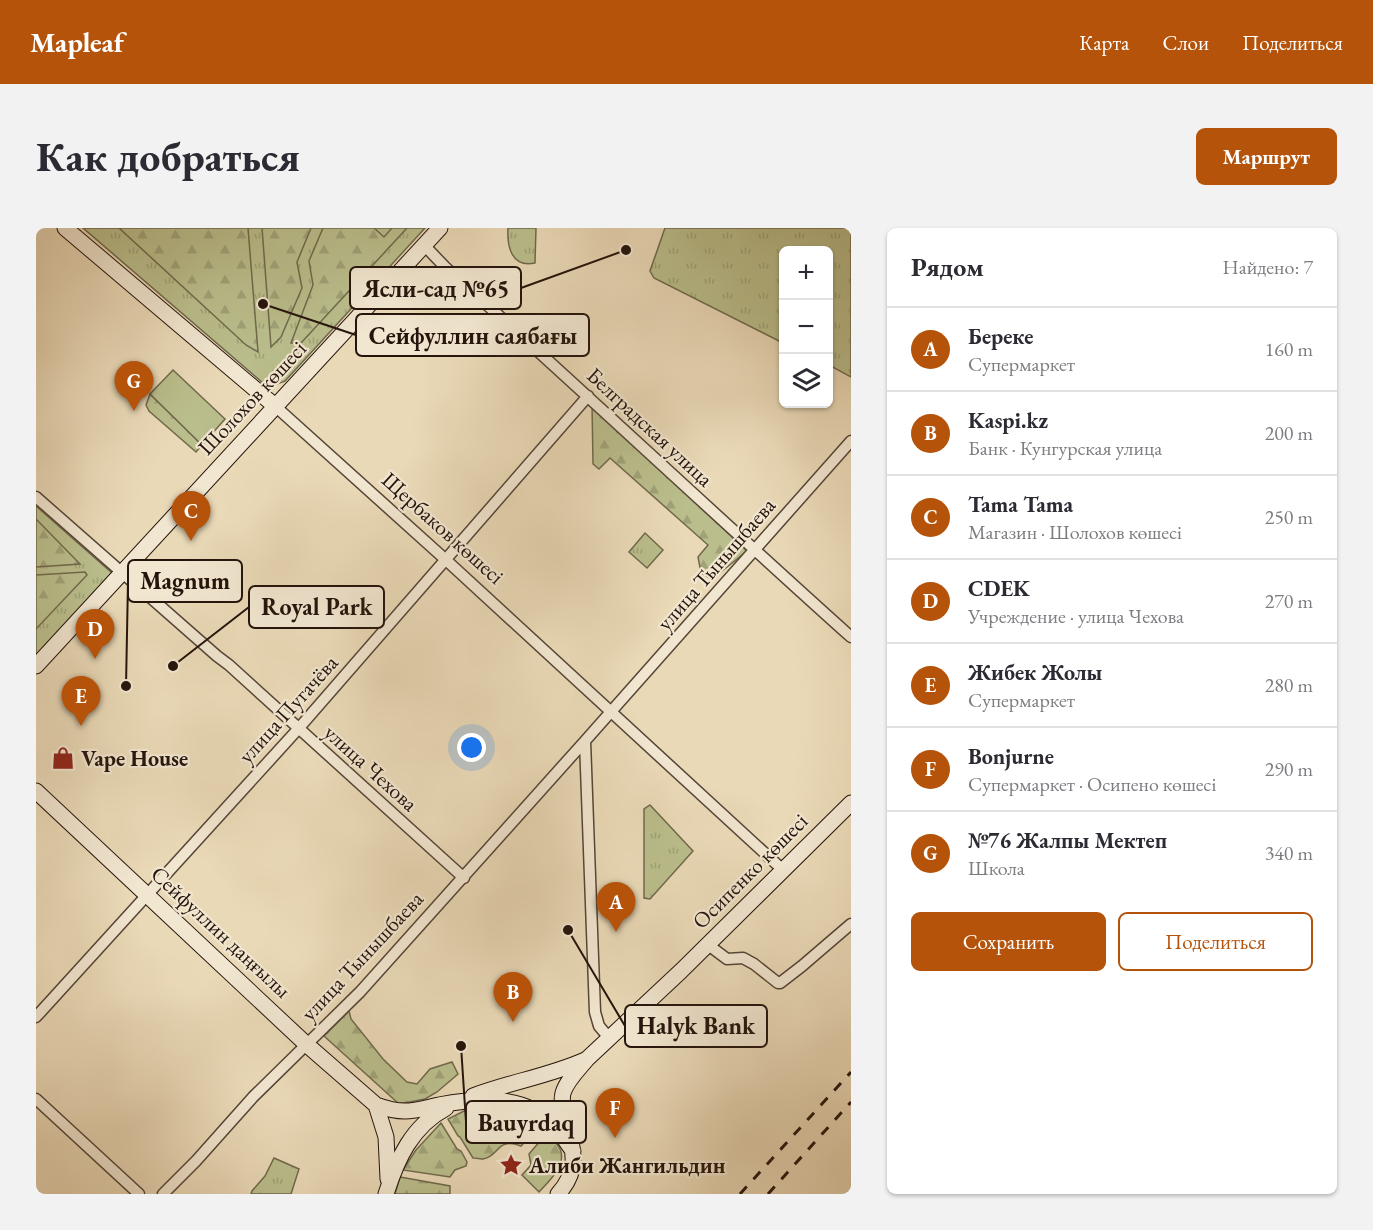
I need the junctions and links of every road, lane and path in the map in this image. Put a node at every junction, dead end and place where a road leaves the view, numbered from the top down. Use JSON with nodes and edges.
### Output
{"nodes":[{"id":1,"x":65,"y":228,"type":"edge"},
{"id":2,"x":440,"y":228,"type":"edge"},
{"id":3,"x":424,"y":246,"type":"junction"},
{"id":4,"x":588,"y":396,"type":"junction"},
{"id":5,"x":275,"y":406,"type":"junction"},
{"id":6,"x":851,"y":441,"type":"edge"},
{"id":7,"x":36,"y":497,"type":"edge"},
{"id":8,"x":754,"y":550,"type":"junction"},
{"id":9,"x":446,"y":560,"type":"junction"},
{"id":10,"x":121,"y":573,"type":"junction"},
{"id":11,"x":851,"y":637,"type":"edge"},
{"id":12,"x":36,"y":666,"type":"edge"},
{"id":13,"x":611,"y":713,"type":"junction"},
{"id":14,"x":299,"y":728,"type":"junction"},
{"id":15,"x":585,"y":741,"type":"junction"},
{"id":16,"x":36,"y":791,"type":"edge"},
{"id":17,"x":851,"y":803,"type":"edge"},
{"id":18,"x":783,"y":870,"type":"junction"},
{"id":19,"x":464,"y":878,"type":"junction"},
{"id":20,"x":147,"y":894,"type":"junction"},
{"id":21,"x":851,"y":924,"type":"edge"},
{"id":22,"x":707,"y":944,"type":"junction"},
{"id":23,"x":36,"y":1017,"type":"edge"},
{"id":24,"x":610,"y":1039,"type":"junction"},
{"id":25,"x":306,"y":1044,"type":"junction"},
{"id":26,"x":587,"y":1059,"type":"junction"},
{"id":27,"x":36,"y":1099,"type":"edge"},
{"id":28,"x":456,"y":1103,"type":"junction"},
{"id":29,"x":376,"y":1105,"type":"junction"},
{"id":30,"x":573,"y":1151,"type":"junction"},
{"id":31,"x":387,"y":1192,"type":"edge"},
{"id":32,"x":139,"y":1194,"type":"edge"},
{"id":33,"x":163,"y":1194,"type":"edge"},
{"id":34,"x":558,"y":1194,"type":"edge"}],
"edges":[{"from":1,"to":5,"type":"main road","name":"Щербаков көшесі"},
{"from":2,"to":3,"type":"main road","name":"Шолохов көшесі"},
{"from":3,"to":4,"type":"street","name":"Белградская улица"},
{"from":3,"to":5,"type":"main road","name":"Шолохов көшесі"},
{"from":4,"to":8,"type":"street","name":"Белградская улица"},
{"from":4,"to":9,"type":"street","name":"улица Пугачёва"},
{"from":5,"to":9,"type":"street","name":"Щербаков көшесі"},
{"from":5,"to":10,"type":"main road","name":"Шолохов көшесі"},
{"from":6,"to":8,"type":"street","name":"улица Тынышбаева"},
{"from":7,"to":10,"type":"street","name":"улица Чехова"},
{"from":8,"to":11,"type":"street","name":"Белградская улица"},
{"from":8,"to":13,"type":"street","name":"улица Тынышбаева"},
{"from":9,"to":13,"type":"street","name":"Щербаков көшесі"},
{"from":9,"to":14,"type":"street","name":"улица Пугачёва"},
{"from":10,"to":12,"type":"main road","name":"Шолохов көшесі"},
{"from":10,"to":14,"type":"street","name":"улица Чехова"},
{"from":13,"to":15,"type":"street","name":"улица Тынышбаева"},
{"from":13,"to":18,"type":"street","name":"Щербаков көшесі"},
{"from":14,"to":19,"type":"street","name":"улица Чехова"},
{"from":14,"to":20,"type":"street","name":"улица Пугачёва"},
{"from":15,"to":19,"type":"street","name":"улица Тынышбаева"},
{"from":15,"to":24,"type":"street"},
{"from":16,"to":20,"type":"main road","name":"Сейфуллин даңғылы"},
{"from":17,"to":18,"type":"main road","name":"Осипенко көшесі"},
{"from":18,"to":22,"type":"main road","name":"Осипенко көшесі"},
{"from":19,"to":25,"type":"street","name":"улица Тынышбаева"},
{"from":20,"to":23,"type":"street","name":"улица Пугачёва"},
{"from":20,"to":25,"type":"main road","name":"Сейфуллин даңғылы"},
{"from":21,"to":22,"type":"street"},
{"from":22,"to":24,"type":"main road","name":"Осипенко көшесі"},
{"from":24,"to":26,"type":"main road","name":"Осипенко көшесі"},
{"from":25,"to":29,"type":"main road","name":"Сейфуллин даңғылы"},
{"from":25,"to":33,"type":"street","name":"улица Тынышбаева"},
{"from":26,"to":28,"type":"main road"},
{"from":26,"to":30,"type":"main road"},
{"from":27,"to":32,"type":"street"},
{"from":28,"to":29,"type":"main road","name":"Сейфуллин даңғылы"},
{"from":28,"to":30,"type":"main road"},
{"from":28,"to":31,"type":"main road"},
{"from":29,"to":31,"type":"main road"},
{"from":30,"to":34,"type":"main road"}]}
